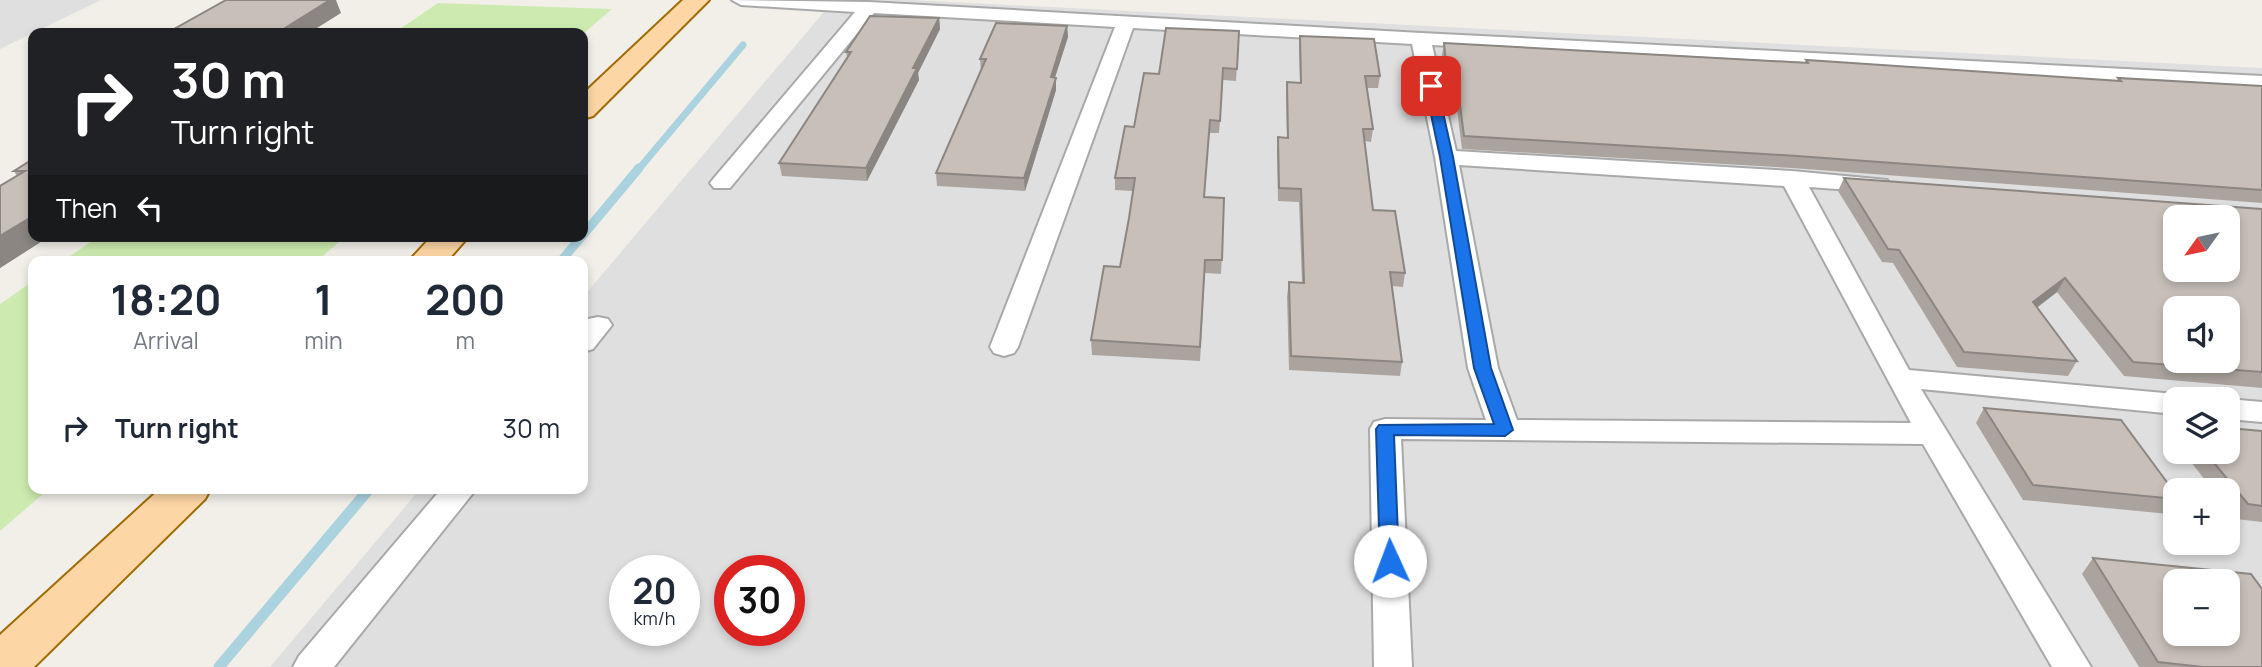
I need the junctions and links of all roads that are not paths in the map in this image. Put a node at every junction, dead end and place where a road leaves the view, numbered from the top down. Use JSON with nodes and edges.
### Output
{"nodes":[{"id":1,"x":697,"y":0,"type":"edge"},
{"id":2,"x":741,"y":0,"type":"edge"},
{"id":3,"x":869,"y":7,"type":"junction"},
{"id":4,"x":1126,"y":22,"type":"junction"},
{"id":5,"x":1421,"y":39,"type":"junction"},
{"id":6,"x":2262,"y":82,"type":"edge"},
{"id":7,"x":588,"y":105,"type":"edge"},
{"id":8,"x":1446,"y":157,"type":"junction"},
{"id":9,"x":1792,"y":178,"type":"junction"},
{"id":10,"x":722,"y":183,"type":"dead end"},
{"id":11,"x":1903,"y":186,"type":"edge"},
{"id":12,"x":446,"y":242,"type":"edge"},
{"id":13,"x":432,"y":256,"type":"edge"},
{"id":14,"x":1004,"y":346,"type":"dead end"},
{"id":15,"x":1899,"y":379,"type":"junction"},
{"id":16,"x":2163,"y":403,"type":"edge"},
{"id":17,"x":2240,"y":410,"type":"edge"},
{"id":18,"x":2262,"y":412,"type":"edge"},
{"id":19,"x":1505,"y":430,"type":"junction"},
{"id":20,"x":1932,"y":434,"type":"junction"},
{"id":21,"x":183,"y":494,"type":"edge"},
{"id":22,"x":456,"y":494,"type":"edge"},
{"id":23,"x":0,"y":667,"type":"edge"},
{"id":24,"x":312,"y":667,"type":"edge"},
{"id":25,"x":1393,"y":667,"type":"edge"},
{"id":26,"x":2072,"y":667,"type":"edge"}],
"edges":[{"from":1,"to":7,"type":"main road"},
{"from":2,"to":3,"type":"street"},
{"from":3,"to":4,"type":"street"},
{"from":3,"to":10,"type":"street"},
{"from":4,"to":5,"type":"street"},
{"from":4,"to":14,"type":"street"},
{"from":5,"to":6,"type":"street"},
{"from":5,"to":8,"type":"street"},
{"from":8,"to":9,"type":"street"},
{"from":8,"to":19,"type":"street"},
{"from":9,"to":11,"type":"street"},
{"from":9,"to":15,"type":"street"},
{"from":12,"to":13,"type":"main road"},
{"from":15,"to":16,"type":"street"},
{"from":15,"to":20,"type":"street"},
{"from":17,"to":18,"type":"street"},
{"from":19,"to":20,"type":"street"},
{"from":19,"to":25,"type":"street"},
{"from":20,"to":26,"type":"street"},
{"from":21,"to":23,"type":"main road"},
{"from":22,"to":24,"type":"street"}]}
